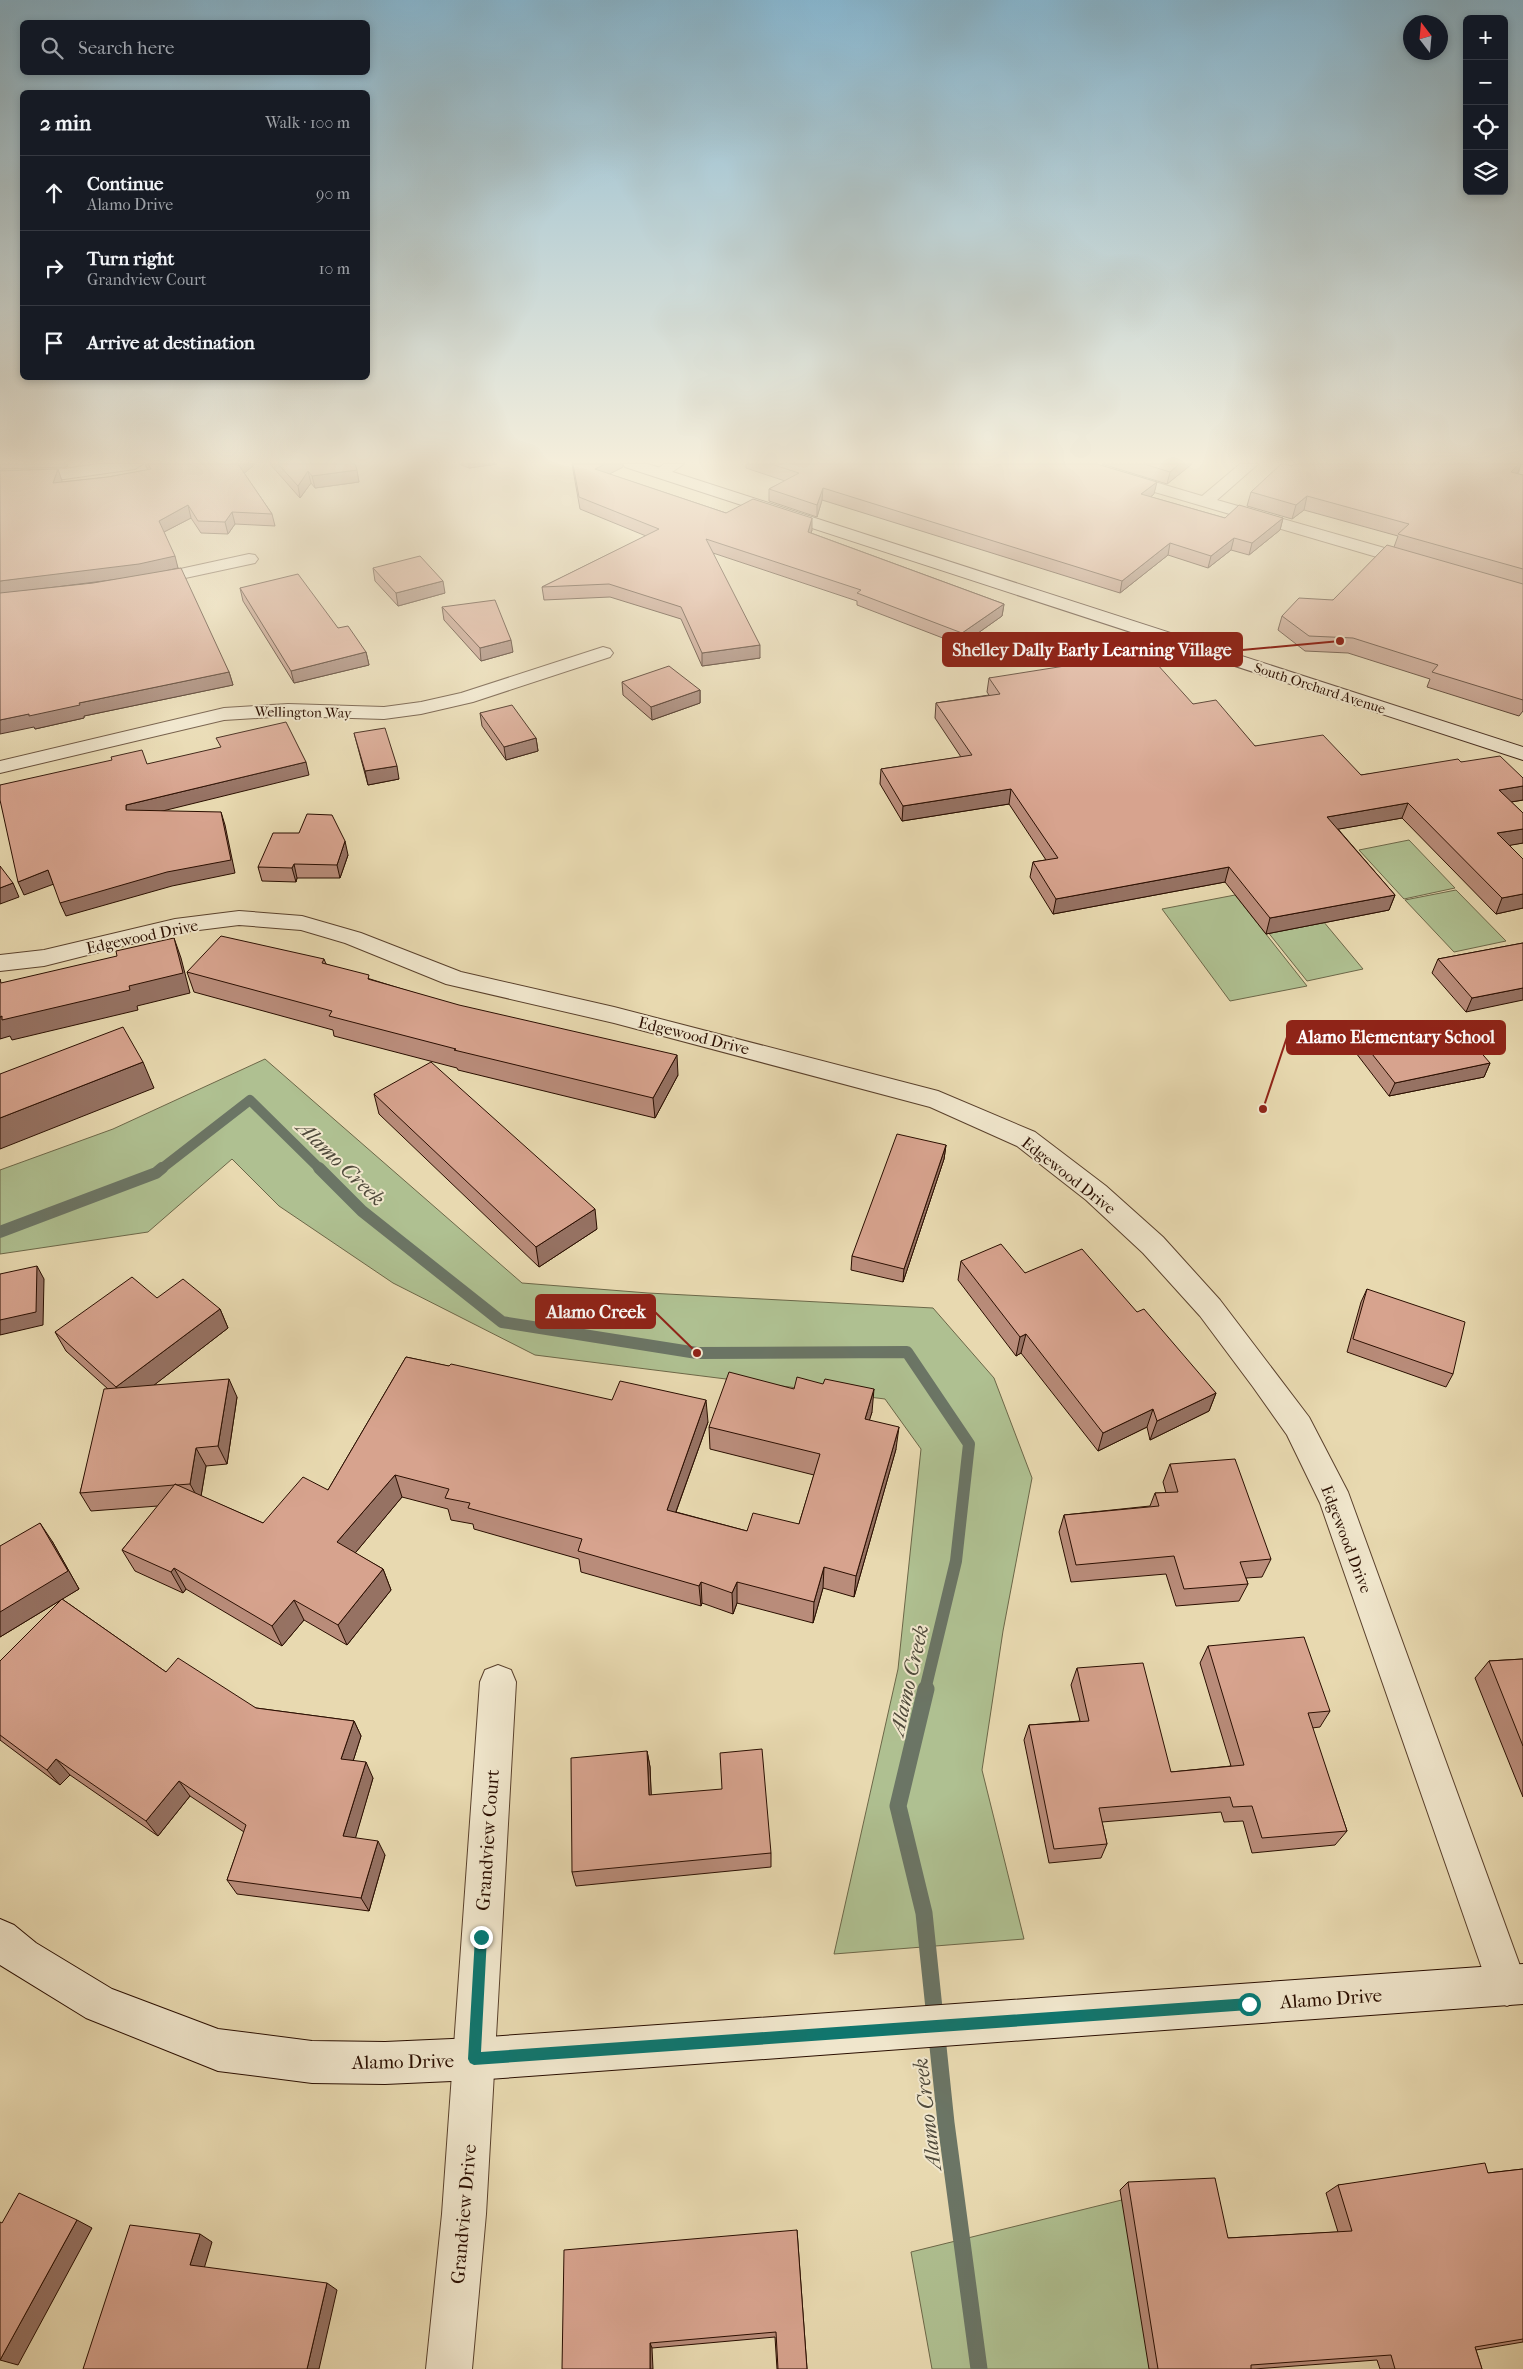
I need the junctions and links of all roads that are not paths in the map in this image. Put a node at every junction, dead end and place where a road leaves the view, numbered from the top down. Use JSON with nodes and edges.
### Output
{"nodes":[{"id":1,"x":177,"y":575,"type":"edge"},
{"id":2,"x":972,"y":575,"type":"edge"},
{"id":3,"x":133,"y":584,"type":"edge"},
{"id":4,"x":603,"y":653,"type":"dead end"},
{"id":5,"x":1523,"y":754,"type":"edge"},
{"id":6,"x":0,"y":767,"type":"edge"},
{"id":7,"x":0,"y":963,"type":"edge"},
{"id":8,"x":498,"y":1682,"type":"dead end"},
{"id":9,"x":0,"y":1939,"type":"edge"},
{"id":10,"x":1515,"y":1985,"type":"edge"},
{"id":11,"x":474,"y":2059,"type":"junction"},
{"id":12,"x":449,"y":2369,"type":"edge"}],
"edges":[{"from":1,"to":3,"type":"street"},
{"from":2,"to":5,"type":"street","name":"South Orchard Avenue"},
{"from":4,"to":6,"type":"street","name":"Wellington Way"},
{"from":7,"to":10,"type":"street","name":"Edgewood Drive"},
{"from":8,"to":11,"type":"street","name":"Grandview Court"},
{"from":9,"to":11,"type":"street","name":"Alamo Drive"},
{"from":10,"to":11,"type":"street","name":"Alamo Drive"},
{"from":11,"to":12,"type":"street","name":"Grandview Drive"}]}
